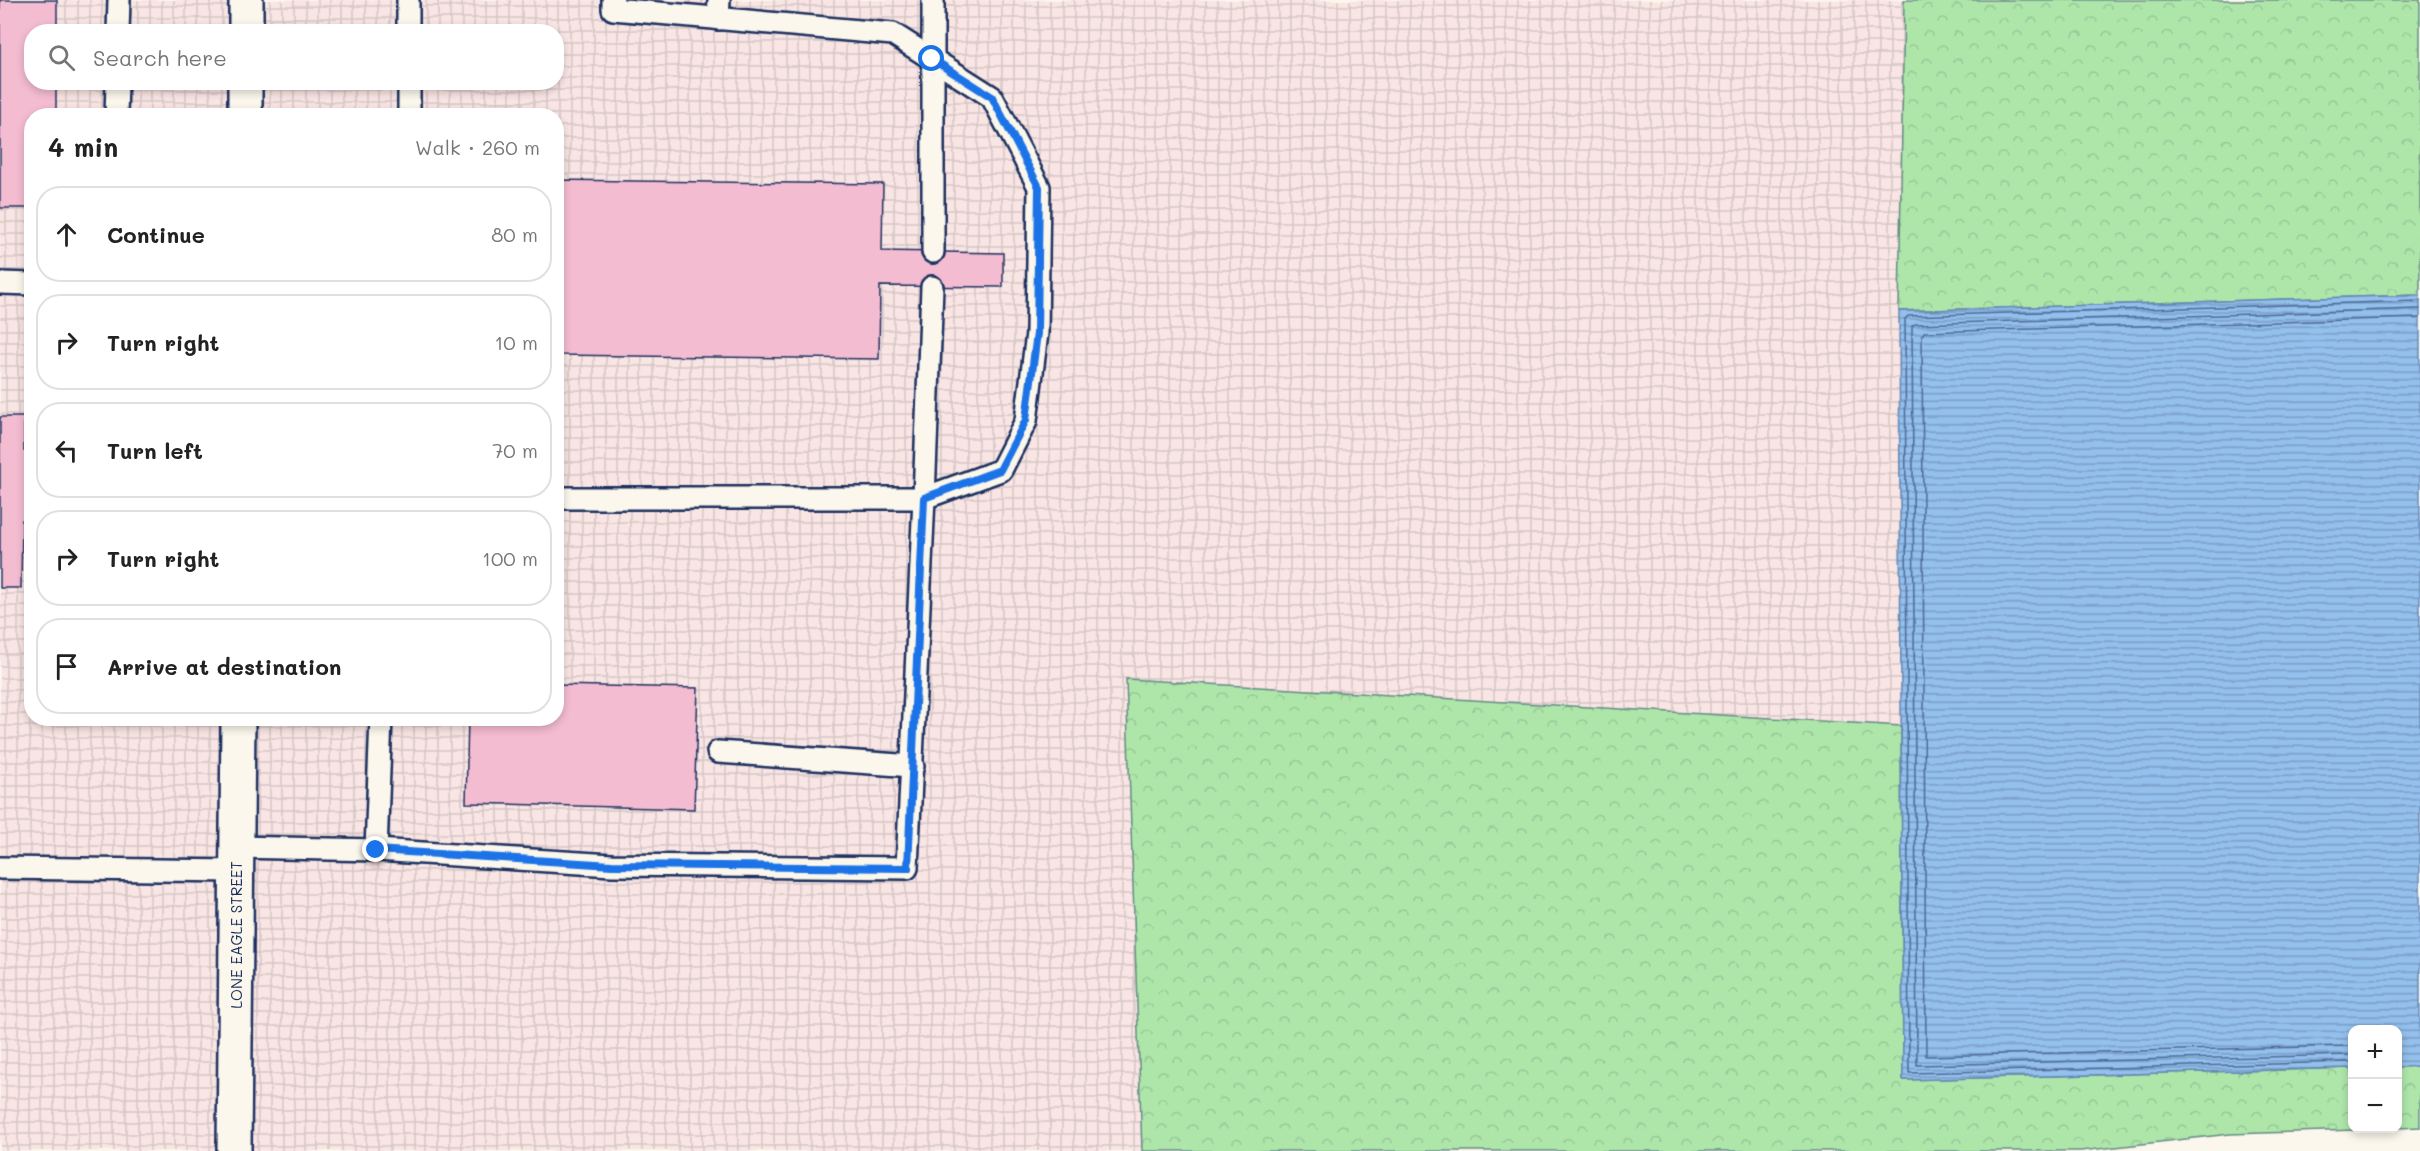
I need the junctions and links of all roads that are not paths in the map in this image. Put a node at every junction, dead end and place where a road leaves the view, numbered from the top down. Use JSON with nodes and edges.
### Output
{"nodes":[{"id":1,"x":119,"y":0,"type":"edge"},
{"id":2,"x":246,"y":0,"type":"edge"},
{"id":3,"x":408,"y":0,"type":"edge"},
{"id":4,"x":613,"y":0,"type":"edge"},
{"id":5,"x":933,"y":0,"type":"edge"},
{"id":6,"x":719,"y":9,"type":"edge"},
{"id":7,"x":118,"y":24,"type":"edge"},
{"id":8,"x":246,"y":24,"type":"edge"},
{"id":9,"x":408,"y":24,"type":"edge"},
{"id":10,"x":932,"y":59,"type":"junction"},
{"id":11,"x":117,"y":90,"type":"edge"},
{"id":12,"x":245,"y":90,"type":"edge"},
{"id":13,"x":409,"y":90,"type":"edge"},
{"id":14,"x":116,"y":108,"type":"edge"},
{"id":15,"x":245,"y":108,"type":"edge"},
{"id":16,"x":409,"y":108,"type":"edge"},
{"id":17,"x":933,"y":252,"type":"dead end"},
{"id":18,"x":0,"y":283,"type":"edge"},
{"id":19,"x":24,"y":284,"type":"edge"},
{"id":20,"x":932,"y":286,"type":"dead end"},
{"id":21,"x":564,"y":498,"type":"edge"},
{"id":22,"x":924,"y":498,"type":"junction"},
{"id":23,"x":238,"y":726,"type":"edge"},
{"id":24,"x":381,"y":726,"type":"edge"},
{"id":25,"x":718,"y":752,"type":"dead end"},
{"id":26,"x":913,"y":766,"type":"junction"},
{"id":27,"x":376,"y":850,"type":"junction"},
{"id":28,"x":236,"y":859,"type":"junction"},
{"id":29,"x":0,"y":868,"type":"edge"},
{"id":30,"x":234,"y":1151,"type":"edge"}],
"edges":[{"from":1,"to":7,"type":"lane"},
{"from":2,"to":8,"type":"street"},
{"from":3,"to":9,"type":"lane"},
{"from":4,"to":6,"type":"lane"},
{"from":5,"to":10,"type":"lane"},
{"from":6,"to":10,"type":"lane"},
{"from":10,"to":17,"type":"lane"},
{"from":10,"to":22,"type":"lane"},
{"from":11,"to":14,"type":"lane"},
{"from":12,"to":15,"type":"street"},
{"from":13,"to":16,"type":"lane"},
{"from":18,"to":19,"type":"lane"},
{"from":20,"to":22,"type":"lane"},
{"from":21,"to":22,"type":"lane"},
{"from":22,"to":26,"type":"lane"},
{"from":23,"to":28,"type":"street","name":"LONE EAGLE STREET"},
{"from":24,"to":27,"type":"lane"},
{"from":25,"to":26,"type":"lane"},
{"from":26,"to":27,"type":"lane"},
{"from":27,"to":28,"type":"lane"},
{"from":28,"to":29,"type":"lane"},
{"from":28,"to":30,"type":"street","name":"LONE EAGLE STREET"}]}
